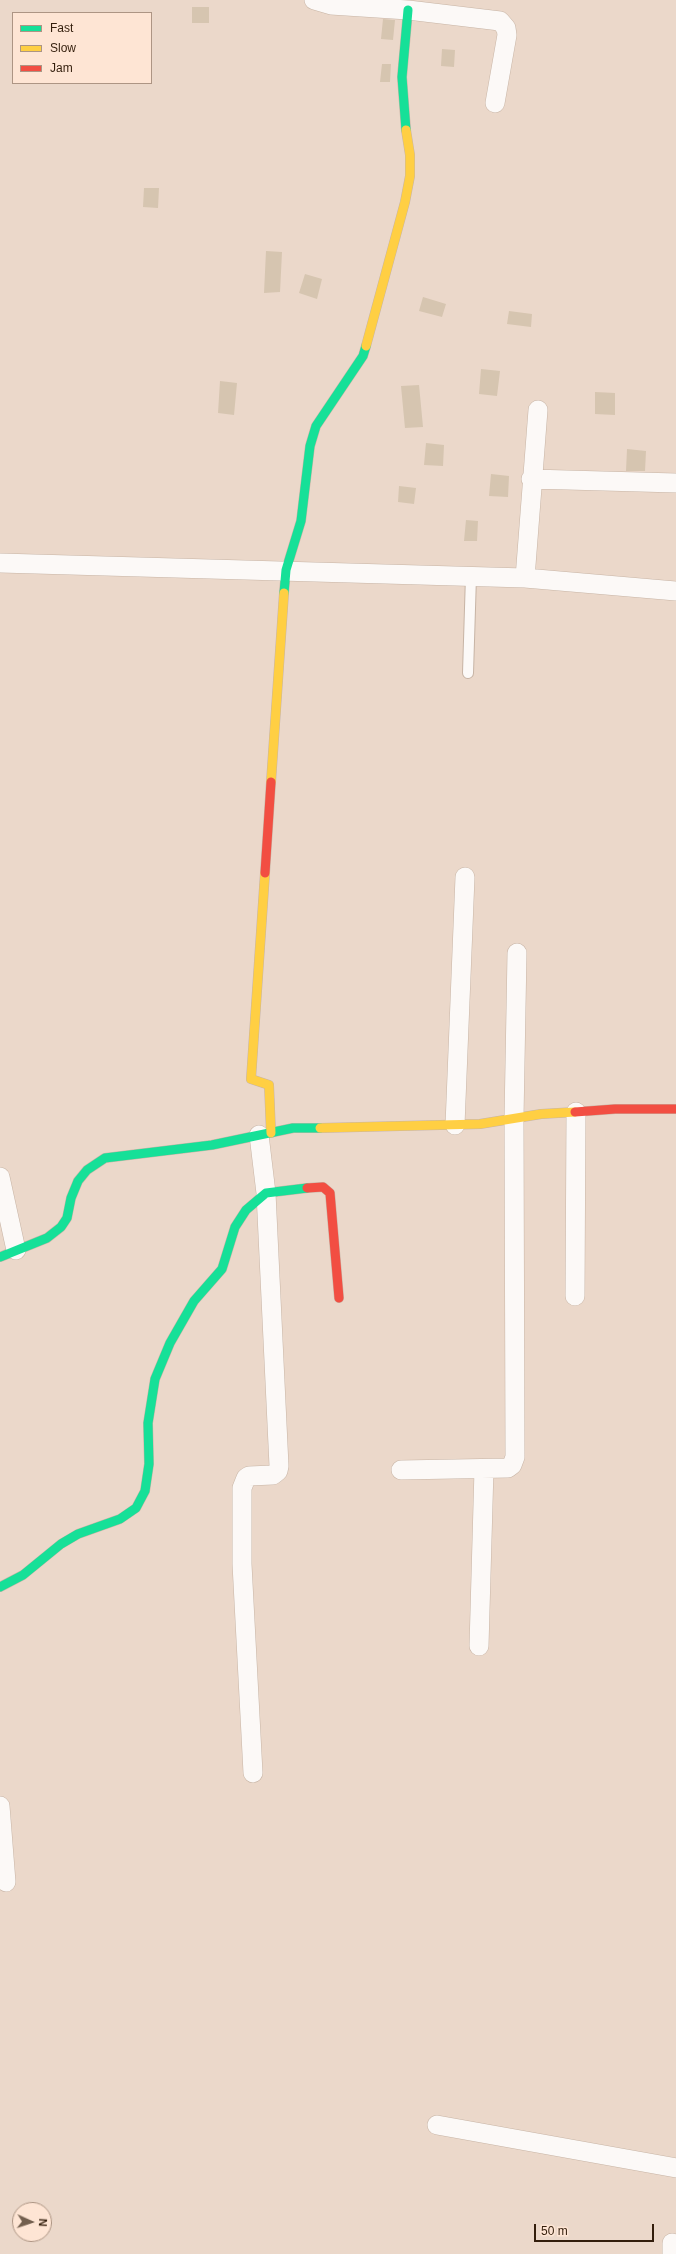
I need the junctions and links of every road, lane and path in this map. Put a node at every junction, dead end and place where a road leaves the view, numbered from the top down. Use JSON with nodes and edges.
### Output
{"nodes":[{"id":1,"x":314,"y":0,"type":"edge"},
{"id":2,"x":408,"y":10,"type":"junction"},
{"id":3,"x":495,"y":103,"type":"dead end"},
{"id":4,"x":538,"y":410,"type":"dead end"},
{"id":5,"x":531,"y":479,"type":"junction"},
{"id":6,"x":676,"y":483,"type":"edge"},
{"id":7,"x":0,"y":563,"type":"edge"},
{"id":8,"x":286,"y":570,"type":"junction"},
{"id":9,"x":471,"y":576,"type":"junction"},
{"id":10,"x":524,"y":578,"type":"junction"},
{"id":11,"x":676,"y":591,"type":"edge"},
{"id":12,"x":468,"y":673,"type":"dead end"},
{"id":13,"x":465,"y":877,"type":"dead end"},
{"id":14,"x":517,"y":953,"type":"dead end"},
{"id":15,"x":676,"y":1109,"type":"edge"},
{"id":16,"x":576,"y":1112,"type":"junction"},
{"id":17,"x":514,"y":1118,"type":"junction"},
{"id":18,"x":455,"y":1125,"type":"junction"},
{"id":19,"x":265,"y":1134,"type":"junction"},
{"id":20,"x":0,"y":1177,"type":"edge"},
{"id":21,"x":266,"y":1193,"type":"junction"},
{"id":22,"x":3,"y":1204,"type":"edge"},
{"id":23,"x":8,"y":1253,"type":"edge"},
{"id":24,"x":575,"y":1296,"type":"dead end"},
{"id":25,"x":339,"y":1298,"type":"dead end"},
{"id":26,"x":484,"y":1469,"type":"junction"},
{"id":27,"x":400,"y":1470,"type":"dead end"},
{"id":28,"x":0,"y":1587,"type":"edge"},
{"id":29,"x":479,"y":1646,"type":"dead end"},
{"id":30,"x":253,"y":1773,"type":"dead end"},
{"id":31,"x":0,"y":1806,"type":"edge"},
{"id":32,"x":6,"y":1882,"type":"dead end"},
{"id":33,"x":437,"y":2125,"type":"dead end"},
{"id":34,"x":676,"y":2168,"type":"edge"}],
"edges":[{"from":1,"to":2,"type":"street"},
{"from":2,"to":3,"type":"street"},
{"from":2,"to":8,"type":"street"},
{"from":4,"to":5,"type":"street"},
{"from":5,"to":6,"type":"street"},
{"from":5,"to":10,"type":"street"},
{"from":7,"to":8,"type":"street"},
{"from":8,"to":9,"type":"street"},
{"from":8,"to":19,"type":"street"},
{"from":9,"to":10,"type":"street"},
{"from":9,"to":12,"type":"lane"},
{"from":10,"to":11,"type":"street"},
{"from":13,"to":18,"type":"street"},
{"from":14,"to":17,"type":"street"},
{"from":15,"to":16,"type":"street"},
{"from":16,"to":17,"type":"street"},
{"from":16,"to":24,"type":"street"},
{"from":17,"to":18,"type":"street"},
{"from":17,"to":26,"type":"street"},
{"from":18,"to":19,"type":"street"},
{"from":19,"to":21,"type":"street"},
{"from":19,"to":23,"type":"street"},
{"from":20,"to":22,"type":"street"},
{"from":21,"to":25,"type":"street"},
{"from":21,"to":28,"type":"street"},
{"from":21,"to":30,"type":"street"},
{"from":22,"to":23,"type":"street"},
{"from":26,"to":27,"type":"street"},
{"from":26,"to":29,"type":"street"},
{"from":31,"to":32,"type":"street"},
{"from":33,"to":34,"type":"street"}]}
